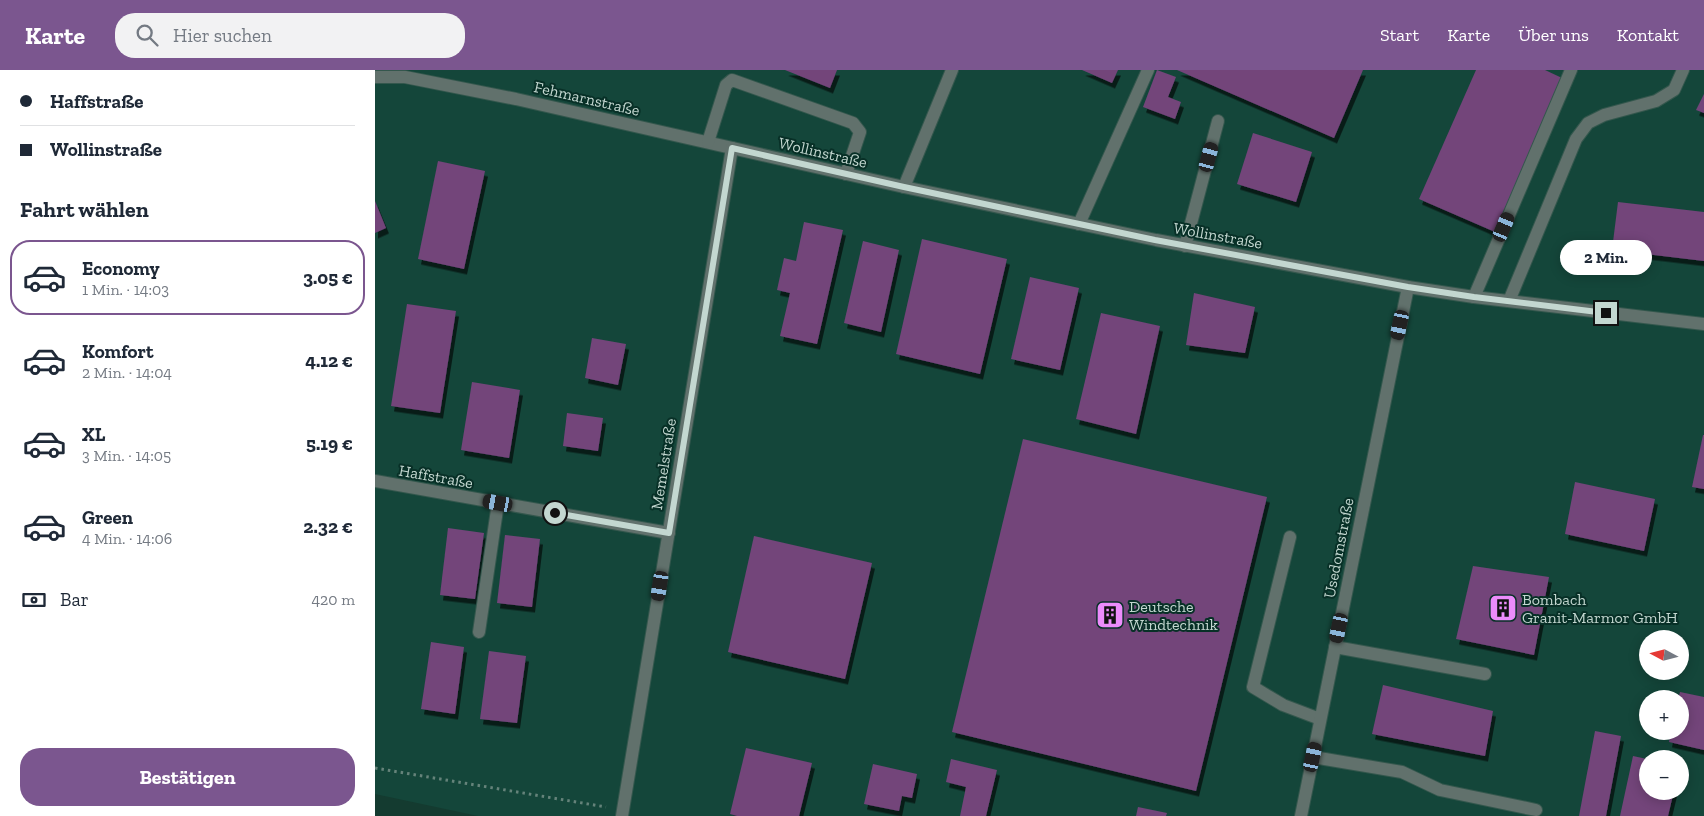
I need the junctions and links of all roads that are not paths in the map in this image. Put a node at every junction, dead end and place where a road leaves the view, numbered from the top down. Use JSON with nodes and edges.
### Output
{"nodes":[{"id":1,"x":952,"y":70,"type":"edge"},
{"id":2,"x":1148,"y":70,"type":"edge"},
{"id":3,"x":1571,"y":70,"type":"edge"},
{"id":4,"x":1683,"y":70,"type":"edge"},
{"id":5,"x":375,"y":77,"type":"edge"},
{"id":6,"x":1219,"y":121,"type":"dead end"},
{"id":7,"x":708,"y":142,"type":"junction"},
{"id":8,"x":732,"y":148,"type":"junction"},
{"id":9,"x":846,"y":174,"type":"junction"},
{"id":10,"x":904,"y":187,"type":"junction"},
{"id":11,"x":1079,"y":224,"type":"junction"},
{"id":12,"x":1185,"y":246,"type":"junction"},
{"id":13,"x":1408,"y":287,"type":"junction"},
{"id":14,"x":1474,"y":297,"type":"junction"},
{"id":15,"x":1509,"y":301,"type":"junction"},
{"id":16,"x":1704,"y":324,"type":"edge"},
{"id":17,"x":375,"y":481,"type":"edge"},
{"id":18,"x":498,"y":503,"type":"junction"},
{"id":19,"x":669,"y":533,"type":"junction"},
{"id":20,"x":1290,"y":538,"type":"dead end"},
{"id":21,"x":479,"y":632,"type":"dead end"},
{"id":22,"x":1335,"y":647,"type":"junction"},
{"id":23,"x":1485,"y":674,"type":"dead end"},
{"id":24,"x":1320,"y":719,"type":"junction"},
{"id":25,"x":1313,"y":757,"type":"junction"},
{"id":26,"x":1536,"y":810,"type":"dead end"},
{"id":27,"x":623,"y":813,"type":"edge"},
{"id":28,"x":1301,"y":816,"type":"edge"}],
"edges":[{"from":1,"to":10,"type":"street"},
{"from":2,"to":11,"type":"street"},
{"from":3,"to":14,"type":"street"},
{"from":4,"to":15,"type":"street"},
{"from":5,"to":7,"type":"street","name":"Fehmarnstraße"},
{"from":6,"to":12,"type":"street"},
{"from":7,"to":8,"type":"street","name":"Fehmarnstraße"},
{"from":7,"to":9,"type":"street"},
{"from":8,"to":9,"type":"street","name":"Wollinstraße"},
{"from":8,"to":19,"type":"street","name":"Memelstraße"},
{"from":9,"to":10,"type":"street","name":"Wollinstraße"},
{"from":10,"to":11,"type":"street","name":"Wollinstraße"},
{"from":11,"to":12,"type":"street","name":"Wollinstraße"},
{"from":12,"to":13,"type":"street","name":"Wollinstraße"},
{"from":13,"to":14,"type":"street","name":"Wollinstraße"},
{"from":13,"to":22,"type":"street","name":"Usedomstraße"},
{"from":14,"to":15,"type":"street","name":"Wollinstraße"},
{"from":15,"to":16,"type":"street","name":"Wollinstraße"},
{"from":17,"to":18,"type":"street","name":"Haffstraße"},
{"from":18,"to":19,"type":"street","name":"Haffstraße"},
{"from":18,"to":21,"type":"street"},
{"from":19,"to":27,"type":"street","name":"Memelstraße"},
{"from":20,"to":24,"type":"street"},
{"from":22,"to":23,"type":"street"},
{"from":22,"to":24,"type":"street","name":"Usedomstraße"},
{"from":24,"to":25,"type":"street","name":"Usedomstraße"},
{"from":25,"to":26,"type":"street"},
{"from":25,"to":28,"type":"street","name":"Usedomstraße"}]}
